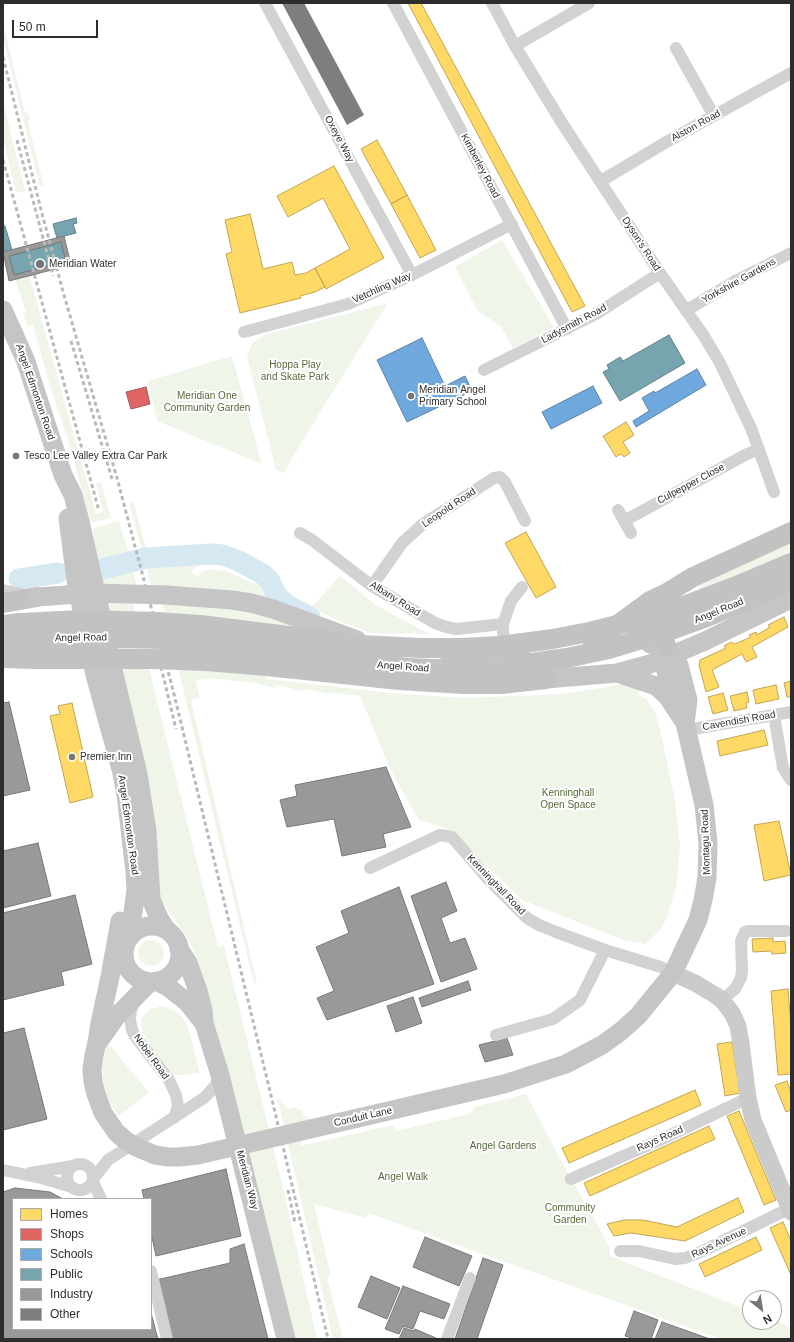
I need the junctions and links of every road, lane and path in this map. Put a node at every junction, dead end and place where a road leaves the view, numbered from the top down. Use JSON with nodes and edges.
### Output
{"nodes":[{"id":1,"x":265,"y":3,"type":"edge"},
{"id":2,"x":393,"y":3,"type":"edge"},
{"id":3,"x":492,"y":3,"type":"edge"},
{"id":4,"x":588,"y":3,"type":"edge"},
{"id":5,"x":515,"y":46,"type":"junction"},
{"id":6,"x":676,"y":48,"type":"dead end"},
{"id":7,"x":791,"y":73,"type":"edge"},
{"id":8,"x":714,"y":116,"type":"junction"},
{"id":9,"x":601,"y":181,"type":"junction"},
{"id":10,"x":512,"y":224,"type":"junction"},
{"id":11,"x":791,"y":253,"type":"edge"},
{"id":12,"x":660,"y":273,"type":"junction"},
{"id":13,"x":412,"y":275,"type":"junction"},
{"id":14,"x":3,"y":310,"type":"edge"},
{"id":15,"x":687,"y":310,"type":"junction"},
{"id":16,"x":567,"y":329,"type":"junction"},
{"id":17,"x":244,"y":332,"type":"dead end"},
{"id":18,"x":484,"y":370,"type":"dead end"},
{"id":19,"x":759,"y":449,"type":"junction"},
{"id":20,"x":63,"y":475,"type":"junction"},
{"id":21,"x":774,"y":492,"type":"dead end"},
{"id":22,"x":618,"y":510,"type":"dead end"},
{"id":23,"x":525,"y":521,"type":"dead end"},
{"id":24,"x":624,"y":521,"type":"junction"},
{"id":25,"x":791,"y":532,"type":"edge"},
{"id":26,"x":300,"y":533,"type":"dead end"},
{"id":27,"x":631,"y":533,"type":"dead end"},
{"id":28,"x":791,"y":563,"type":"edge"},
{"id":29,"x":791,"y":581,"type":"edge"},
{"id":30,"x":372,"y":586,"type":"junction"},
{"id":31,"x":522,"y":587,"type":"dead end"},
{"id":32,"x":3,"y":590,"type":"edge"},
{"id":33,"x":667,"y":593,"type":"junction"},
{"id":34,"x":742,"y":593,"type":"junction"},
{"id":35,"x":20,"y":598,"type":"edge"},
{"id":36,"x":791,"y":599,"type":"edge"},
{"id":37,"x":503,"y":624,"type":"junction"},
{"id":38,"x":16,"y":630,"type":"edge"},
{"id":39,"x":3,"y":643,"type":"edge"},
{"id":40,"x":593,"y":643,"type":"junction"},
{"id":41,"x":668,"y":651,"type":"junction"},
{"id":42,"x":508,"y":657,"type":"junction"},
{"id":43,"x":3,"y":658,"type":"edge"},
{"id":44,"x":617,"y":672,"type":"junction"},
{"id":45,"x":546,"y":679,"type":"junction"},
{"id":46,"x":673,"y":705,"type":"junction"},
{"id":47,"x":791,"y":712,"type":"edge"},
{"id":48,"x":774,"y":716,"type":"junction"},
{"id":49,"x":686,"y":727,"type":"junction"},
{"id":50,"x":791,"y":780,"type":"edge"},
{"id":51,"x":131,"y":847,"type":"junction"},
{"id":52,"x":370,"y":868,"type":"dead end"},
{"id":53,"x":166,"y":929,"type":"junction"},
{"id":54,"x":786,"y":931,"type":"dead end"},
{"id":55,"x":125,"y":949,"type":"junction"},
{"id":56,"x":179,"y":950,"type":"junction"},
{"id":57,"x":605,"y":950,"type":"junction"},
{"id":58,"x":673,"y":973,"type":"junction"},
{"id":59,"x":149,"y":985,"type":"junction"},
{"id":60,"x":722,"y":1000,"type":"junction"},
{"id":61,"x":100,"y":1023,"type":"junction"},
{"id":62,"x":204,"y":1023,"type":"junction"},
{"id":63,"x":496,"y":1035,"type":"dead end"},
{"id":64,"x":97,"y":1043,"type":"junction"},
{"id":65,"x":220,"y":1075,"type":"junction"},
{"id":66,"x":748,"y":1098,"type":"junction"},
{"id":67,"x":174,"y":1118,"type":"junction"},
{"id":68,"x":108,"y":1160,"type":"junction"},
{"id":69,"x":76,"y":1165,"type":"junction"},
{"id":70,"x":3,"y":1170,"type":"edge"},
{"id":71,"x":21,"y":1173,"type":"junction"},
{"id":72,"x":571,"y":1179,"type":"dead end"},
{"id":73,"x":93,"y":1180,"type":"junction"},
{"id":74,"x":72,"y":1187,"type":"junction"},
{"id":75,"x":101,"y":1198,"type":"edge"},
{"id":76,"x":790,"y":1210,"type":"edge"},
{"id":77,"x":620,"y":1251,"type":"dead end"},
{"id":78,"x":152,"y":1274,"type":"edge"},
{"id":79,"x":470,"y":1278,"type":"dead end"},
{"id":80,"x":167,"y":1339,"type":"edge"},
{"id":81,"x":286,"y":1339,"type":"edge"},
{"id":82,"x":447,"y":1339,"type":"edge"}],
"edges":[{"from":1,"to":13,"type":"street","name":"Oxeye Way"},
{"from":2,"to":10,"type":"street","name":"Kimberley Road"},
{"from":3,"to":5,"type":"street","name":"Dyson's Road"},
{"from":4,"to":5,"type":"street"},
{"from":5,"to":9,"type":"street","name":"Dyson's Road"},
{"from":6,"to":8,"type":"street"},
{"from":7,"to":8,"type":"street","name":"Alston Road"},
{"from":8,"to":9,"type":"street","name":"Alston Road"},
{"from":9,"to":12,"type":"street","name":"Dyson's Road"},
{"from":10,"to":13,"type":"street","name":"Vetchling Way"},
{"from":10,"to":16,"type":"street","name":"Kimberley Road"},
{"from":11,"to":15,"type":"street","name":"Yorkshire Gardens"},
{"from":12,"to":15,"type":"street","name":"Dyson's Road"},
{"from":12,"to":16,"type":"street","name":"Ladysmith Road"},
{"from":13,"to":17,"type":"street","name":"Vetchling Way"},
{"from":14,"to":20,"type":"main road","name":"Angel Edmonton Road"},
{"from":15,"to":19,"type":"street","name":"Dyson's Road"},
{"from":16,"to":18,"type":"street","name":"Ladysmith Road"},
{"from":19,"to":21,"type":"street","name":"Dyson's Road"},
{"from":19,"to":24,"type":"street","name":"Culpepper Close"},
{"from":20,"to":51,"type":"main road","name":"Angel Edmonton Road"},
{"from":20,"to":53,"type":"main road","name":"Angel Edmonton Road"},
{"from":22,"to":24,"type":"street"},
{"from":23,"to":30,"type":"street","name":"Leopold Road"},
{"from":24,"to":27,"type":"street"},
{"from":25,"to":33,"type":"highway"},
{"from":26,"to":30,"type":"street","name":"Albany Road"},
{"from":28,"to":34,"type":"highway","name":"Angel Road"},
{"from":29,"to":34,"type":"highway","name":"Angel Road"},
{"from":30,"to":37,"type":"street","name":"Albany Road"},
{"from":31,"to":37,"type":"street"},
{"from":32,"to":35,"type":"street"},
{"from":33,"to":40,"type":"highway"},
{"from":33,"to":41,"type":"highway"},
{"from":34,"to":38,"type":"highway","name":"Angel Road","bridge":true},
{"from":35,"to":42,"type":"main road","name":"Angel Road","bridge":true},
{"from":36,"to":41,"type":"main road"},
{"from":37,"to":42,"type":"street"},
{"from":38,"to":39,"type":"highway","name":"Angel Road"},
{"from":40,"to":41,"type":"main road","name":"Angel Road"},
{"from":40,"to":42,"type":"main road","name":"Angel Road"},
{"from":41,"to":44,"type":"main road"},
{"from":41,"to":46,"type":"main road","name":"Montagu Road"},
{"from":41,"to":49,"type":"main road","name":"Montagu Road"},
{"from":42,"to":45,"type":"street"},
{"from":43,"to":45,"type":"highway","bridge":true},
{"from":44,"to":45,"type":"main road"},
{"from":44,"to":46,"type":"main road"},
{"from":46,"to":49,"type":"main road","name":"Montagu Road"},
{"from":47,"to":48,"type":"street","name":"Cavendish Road"},
{"from":48,"to":49,"type":"street","name":"Cavendish Road"},
{"from":48,"to":50,"type":"street"},
{"from":49,"to":58,"type":"main road","name":"Montagu Road"},
{"from":51,"to":55,"type":"main road","name":"Angel Edmonton Road"},
{"from":51,"to":61,"type":"main road"},
{"from":52,"to":57,"type":"street","name":"Kenninghall Road"},
{"from":53,"to":55,"type":"main road"},
{"from":53,"to":56,"type":"main road"},
{"from":54,"to":60,"type":"street"},
{"from":55,"to":59,"type":"main road"},
{"from":55,"to":61,"type":"main road","name":"Conduit Lane"},
{"from":56,"to":59,"type":"main road"},
{"from":56,"to":62,"type":"main road","name":"Meridian Way"},
{"from":57,"to":58,"type":"street","name":"Kenninghall Road"},
{"from":57,"to":63,"type":"street"},
{"from":58,"to":60,"type":"main road"},
{"from":58,"to":64,"type":"main road","name":"Conduit Lane","bridge":true},
{"from":59,"to":62,"type":"main road","name":"Meridian Way"},
{"from":59,"to":64,"type":"main road","name":"Conduit Lane"},
{"from":59,"to":67,"type":"street","name":"Nobel Road"},
{"from":60,"to":66,"type":"main road"},
{"from":61,"to":64,"type":"main road","name":"Conduit Lane"},
{"from":62,"to":65,"type":"main road","name":"Meridian Way"},
{"from":65,"to":67,"type":"street"},
{"from":65,"to":81,"type":"main road","name":"Meridian Way"},
{"from":66,"to":72,"type":"street","name":"Rays Road"},
{"from":66,"to":76,"type":"main road"},
{"from":67,"to":68,"type":"street"},
{"from":68,"to":69,"type":"street"},
{"from":68,"to":73,"type":"street"},
{"from":69,"to":71,"type":"street"},
{"from":69,"to":73,"type":"street"},
{"from":69,"to":74,"type":"street"},
{"from":70,"to":71,"type":"street"},
{"from":71,"to":74,"type":"street"},
{"from":73,"to":74,"type":"street"},
{"from":73,"to":75,"type":"street"},
{"from":76,"to":77,"type":"street","name":"Rays Avenue"},
{"from":78,"to":80,"type":"street"},
{"from":79,"to":82,"type":"street"}]}
